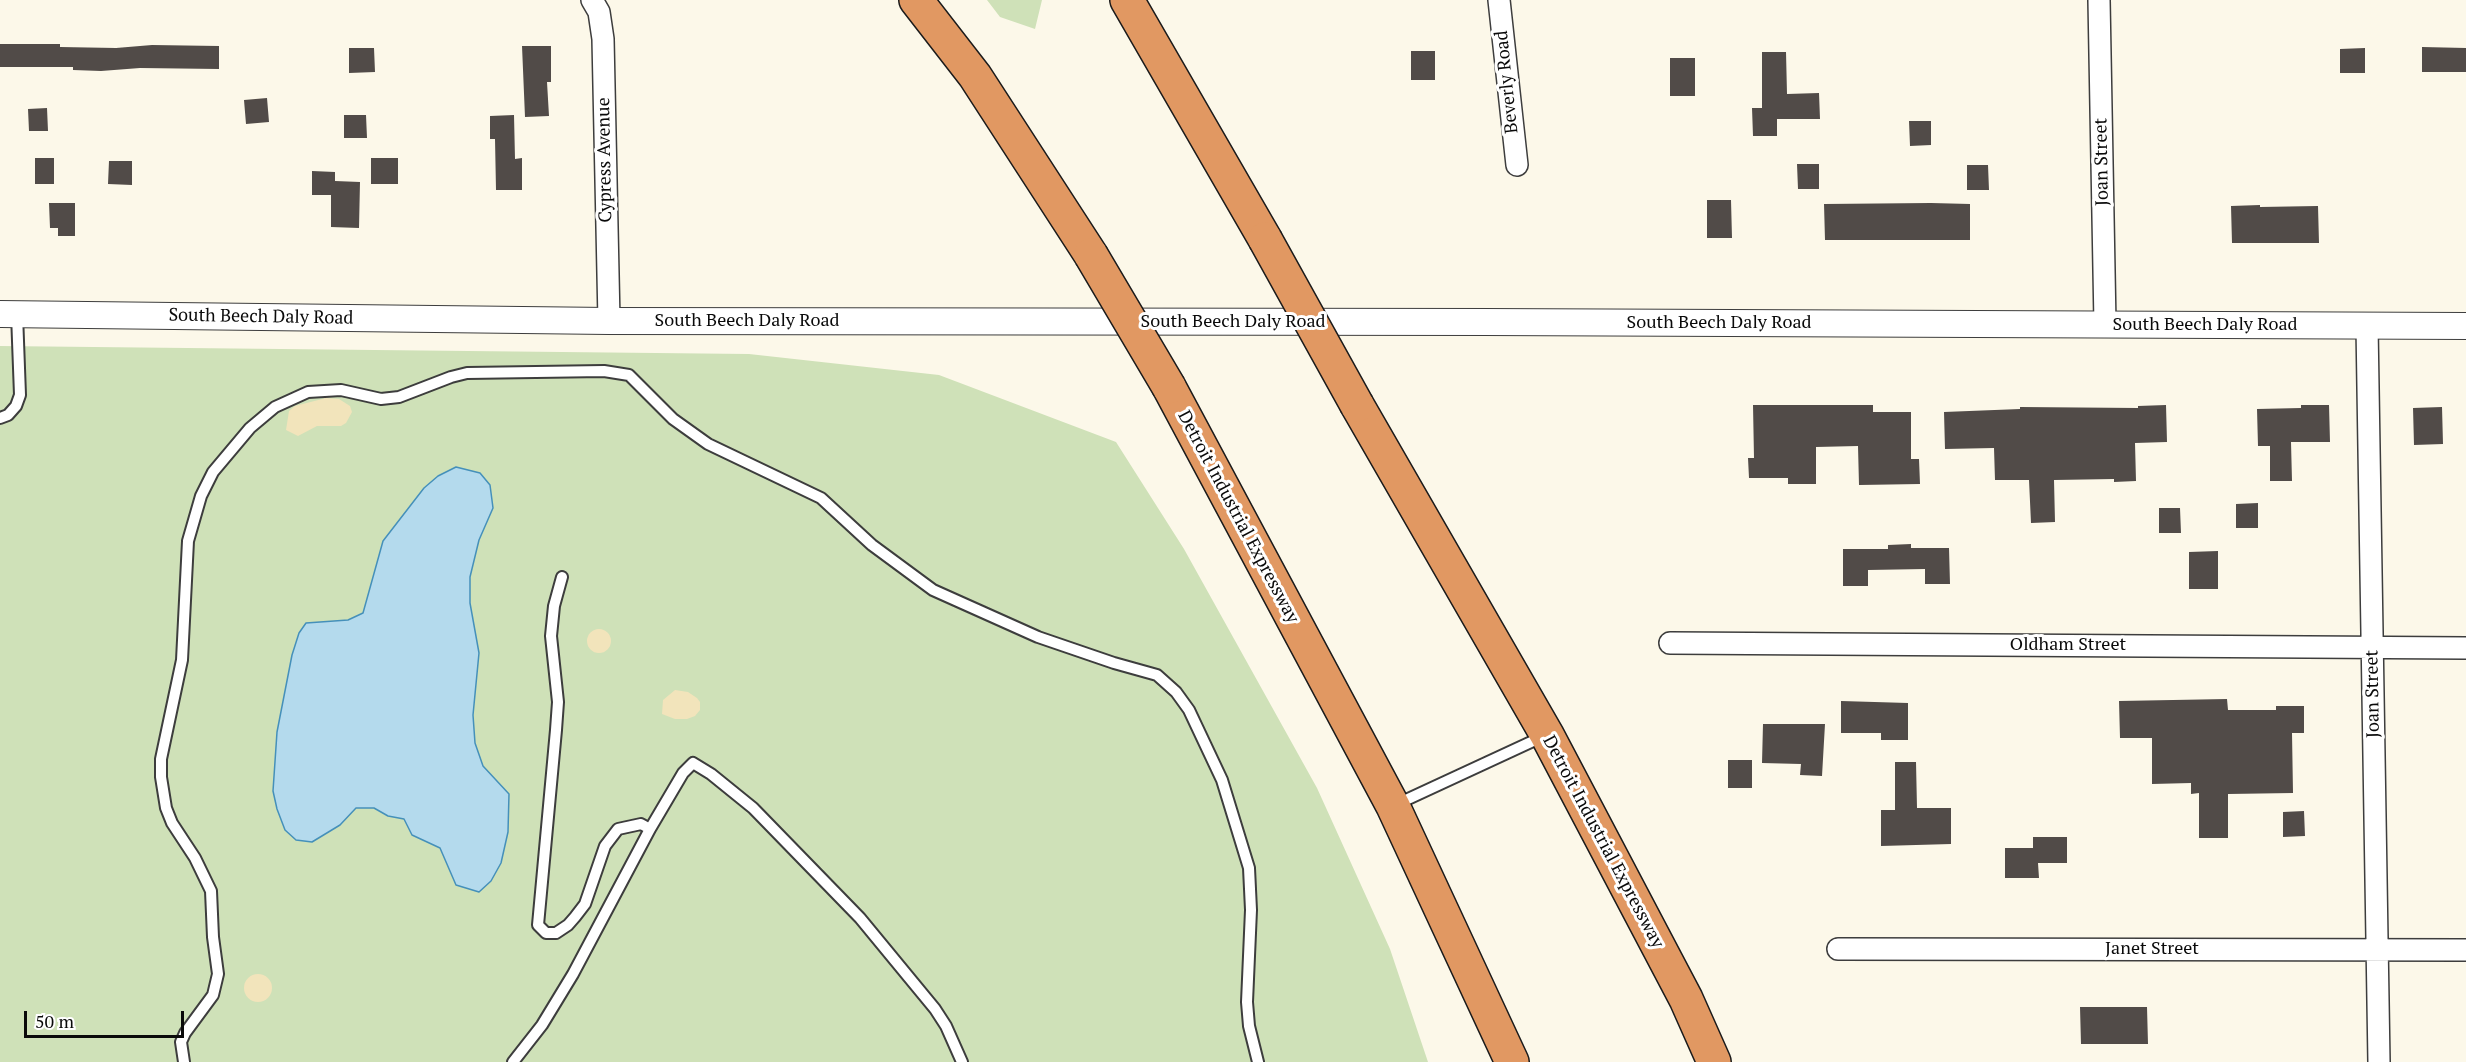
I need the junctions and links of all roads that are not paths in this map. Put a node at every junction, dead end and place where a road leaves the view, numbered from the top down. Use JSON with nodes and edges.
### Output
{"nodes":[{"id":1,"x":592,"y":0,"type":"edge"},
{"id":2,"x":916,"y":0,"type":"edge"},
{"id":3,"x":1127,"y":0,"type":"edge"},
{"id":4,"x":1499,"y":0,"type":"edge"},
{"id":5,"x":2099,"y":0,"type":"edge"},
{"id":6,"x":1516,"y":165,"type":"dead end"},
{"id":7,"x":8,"y":314,"type":"edge"},
{"id":8,"x":609,"y":321,"type":"junction"},
{"id":9,"x":2105,"y":324,"type":"junction"},
{"id":10,"x":2367,"y":326,"type":"junction"},
{"id":11,"x":2466,"y":326,"type":"edge"},
{"id":12,"x":0,"y":418,"type":"edge"},
{"id":13,"x":562,"y":577,"type":"dead end"},
{"id":14,"x":1670,"y":643,"type":"dead end"},
{"id":15,"x":2372,"y":647,"type":"junction"},
{"id":16,"x":2466,"y":648,"type":"edge"},
{"id":17,"x":1547,"y":735,"type":"junction"},
{"id":18,"x":1393,"y":806,"type":"junction"},
{"id":19,"x":650,"y":829,"type":"junction"},
{"id":20,"x":1838,"y":949,"type":"dead end"},
{"id":21,"x":2377,"y":949,"type":"junction"},
{"id":22,"x":2466,"y":950,"type":"edge"},
{"id":23,"x":184,"y":1062,"type":"edge"},
{"id":24,"x":513,"y":1062,"type":"edge"},
{"id":25,"x":962,"y":1062,"type":"edge"},
{"id":26,"x":1258,"y":1062,"type":"edge"},
{"id":27,"x":1512,"y":1062,"type":"edge"},
{"id":28,"x":1714,"y":1062,"type":"edge"},
{"id":29,"x":2379,"y":1062,"type":"edge"}],
"edges":[{"from":1,"to":8,"type":"street","name":"Cypress Avenue"},
{"from":2,"to":18,"type":"highway","name":"Detroit Industrial Expressway","bridge":true},
{"from":3,"to":17,"type":"highway","name":"Detroit Industrial Expressway","bridge":true},
{"from":4,"to":6,"type":"street","name":"Beverly Road"},
{"from":5,"to":9,"type":"street","name":"Joan Street"},
{"from":7,"to":8,"type":"street","name":"South Beech Daly Road"},
{"from":7,"to":12,"type":"lane"},
{"from":8,"to":9,"type":"street","name":"South Beech Daly Road"},
{"from":9,"to":10,"type":"street","name":"South Beech Daly Road"},
{"from":10,"to":11,"type":"street","name":"South Beech Daly Road"},
{"from":10,"to":15,"type":"street","name":"Joan Street"},
{"from":13,"to":19,"type":"lane"},
{"from":14,"to":15,"type":"street","name":"Oldham Street"},
{"from":15,"to":16,"type":"street","name":"Oldham Street"},
{"from":15,"to":21,"type":"street","name":"Joan Street"},
{"from":17,"to":18,"type":"lane"},
{"from":17,"to":28,"type":"highway","name":"Detroit Industrial Expressway"},
{"from":18,"to":27,"type":"highway","name":"Detroit Industrial Expressway"},
{"from":19,"to":24,"type":"lane"},
{"from":19,"to":25,"type":"lane"},
{"from":20,"to":21,"type":"street","name":"Janet Street"},
{"from":21,"to":22,"type":"street","name":"Janet Street"},
{"from":21,"to":29,"type":"street","name":"Joan Street"},
{"from":23,"to":26,"type":"lane"}]}
